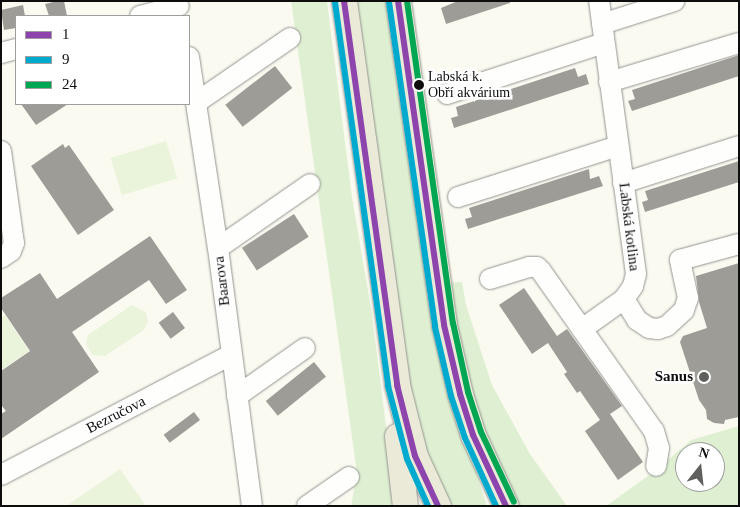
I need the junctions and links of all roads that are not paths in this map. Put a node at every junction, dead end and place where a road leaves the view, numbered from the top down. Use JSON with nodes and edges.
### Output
{"nodes":[{"id":1,"x":344,"y":1,"type":"edge"},
{"id":2,"x":398,"y":1,"type":"edge"},
{"id":3,"x":599,"y":1,"type":"edge"},
{"id":4,"x":674,"y":1,"type":"edge"},
{"id":5,"x":180,"y":8,"type":"edge"},
{"id":6,"x":145,"y":15,"type":"edge"},
{"id":7,"x":603,"y":34,"type":"junction"},
{"id":8,"x":290,"y":38,"type":"dead end"},
{"id":9,"x":739,"y":43,"type":"edge"},
{"id":10,"x":15,"y":49,"type":"edge"},
{"id":11,"x":1,"y":53,"type":"edge"},
{"id":12,"x":190,"y":63,"type":"edge"},
{"id":13,"x":610,"y":82,"type":"junction"},
{"id":14,"x":447,"y":94,"type":"dead end"},
{"id":15,"x":197,"y":102,"type":"junction"},
{"id":16,"x":618,"y":146,"type":"junction"},
{"id":17,"x":739,"y":146,"type":"edge"},
{"id":18,"x":1,"y":151,"type":"edge"},
{"id":19,"x":623,"y":182,"type":"junction"},
{"id":20,"x":310,"y":184,"type":"dead end"},
{"id":21,"x":458,"y":197,"type":"dead end"},
{"id":22,"x":739,"y":244,"type":"edge"},
{"id":23,"x":218,"y":248,"type":"junction"},
{"id":24,"x":1,"y":258,"type":"edge"},
{"id":25,"x":490,"y":279,"type":"dead end"},
{"id":26,"x":624,"y":299,"type":"junction"},
{"id":27,"x":582,"y":329,"type":"junction"},
{"id":28,"x":305,"y":348,"type":"dead end"},
{"id":29,"x":231,"y":356,"type":"junction"},
{"id":30,"x":392,"y":358,"type":"junction"},
{"id":31,"x":237,"y":396,"type":"junction"},
{"id":32,"x":473,"y":435,"type":"junction"},
{"id":33,"x":656,"y":466,"type":"dead end"},
{"id":34,"x":1,"y":475,"type":"edge"},
{"id":35,"x":349,"y":477,"type":"dead end"},
{"id":36,"x":252,"y":506,"type":"edge"},
{"id":37,"x":307,"y":506,"type":"edge"},
{"id":38,"x":405,"y":506,"type":"edge"},
{"id":39,"x":438,"y":506,"type":"edge"},
{"id":40,"x":497,"y":506,"type":"edge"},
{"id":41,"x":506,"y":506,"type":"edge"}],
"edges":[{"from":1,"to":30,"type":"main road"},
{"from":2,"to":32,"type":"main road"},
{"from":3,"to":7,"type":"street","name":"Labská kotlina"},
{"from":4,"to":7,"type":"street"},
{"from":5,"to":6,"type":"street"},
{"from":7,"to":13,"type":"street","name":"Labská kotlina"},
{"from":7,"to":14,"type":"street"},
{"from":8,"to":15,"type":"street"},
{"from":9,"to":13,"type":"street"},
{"from":10,"to":11,"type":"street"},
{"from":12,"to":15,"type":"street","name":"Baarova"},
{"from":13,"to":16,"type":"street","name":"Labská kotlina"},
{"from":15,"to":23,"type":"street","name":"Baarova"},
{"from":16,"to":19,"type":"street","name":"Labská kotlina"},
{"from":16,"to":21,"type":"street"},
{"from":17,"to":19,"type":"street"},
{"from":18,"to":24,"type":"street"},
{"from":19,"to":26,"type":"street","name":"Labská kotlina"},
{"from":20,"to":23,"type":"street"},
{"from":22,"to":26,"type":"street"},
{"from":23,"to":29,"type":"street","name":"Baarova"},
{"from":25,"to":27,"type":"street"},
{"from":26,"to":27,"type":"street","name":"Labská kotlina"},
{"from":27,"to":33,"type":"street"},
{"from":28,"to":31,"type":"street"},
{"from":29,"to":31,"type":"street","name":"Baarova"},
{"from":29,"to":34,"type":"street","name":"Bezručova"},
{"from":30,"to":38,"type":"main road"},
{"from":30,"to":39,"type":"main road"},
{"from":31,"to":36,"type":"street","name":"Baarova"},
{"from":32,"to":40,"type":"main road"},
{"from":32,"to":41,"type":"main road"},
{"from":35,"to":37,"type":"street"}]}
